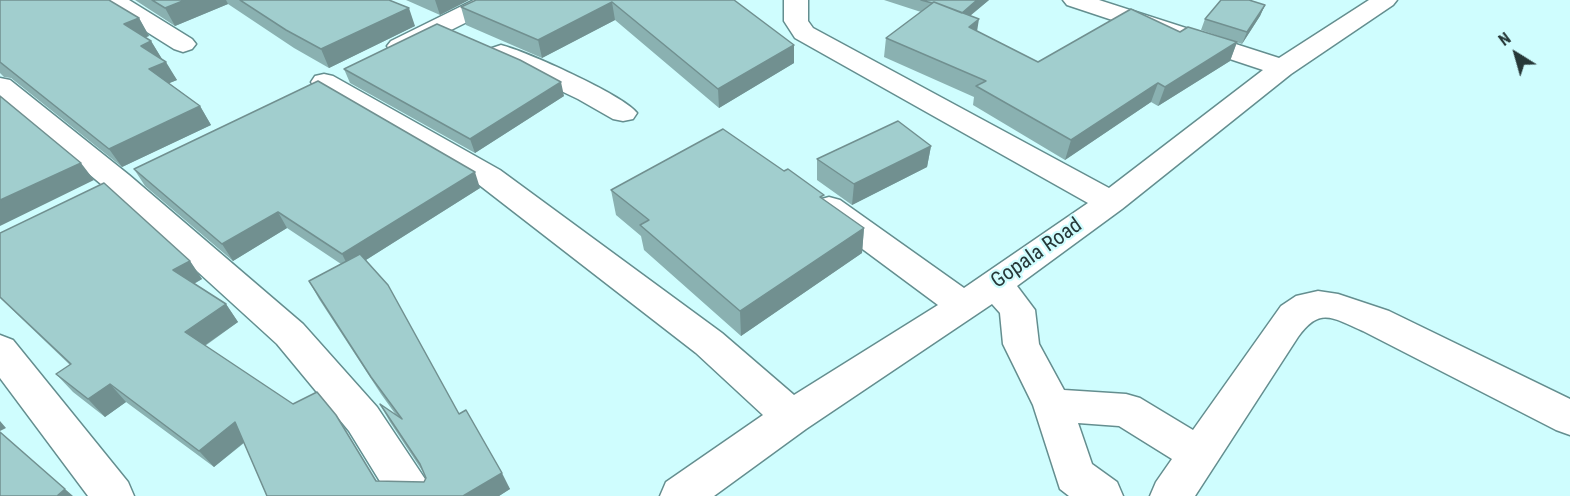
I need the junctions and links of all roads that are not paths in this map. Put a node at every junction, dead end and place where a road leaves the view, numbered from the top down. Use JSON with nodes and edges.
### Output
{"nodes":[{"id":1,"x":112,"y":0,"type":"edge"},
{"id":2,"x":493,"y":0,"type":"edge"},
{"id":3,"x":796,"y":0,"type":"edge"},
{"id":4,"x":1075,"y":0,"type":"edge"},
{"id":5,"x":1385,"y":0,"type":"edge"},
{"id":6,"x":410,"y":13,"type":"dead end"},
{"id":7,"x":441,"y":26,"type":"junction"},
{"id":8,"x":183,"y":44,"type":"dead end"},
{"id":9,"x":378,"y":57,"type":"edge"},
{"id":10,"x":1282,"y":68,"type":"junction"},
{"id":11,"x":325,"y":82,"type":"edge"},
{"id":12,"x":0,"y":86,"type":"edge"},
{"id":13,"x":623,"y":113,"type":"dead end"},
{"id":14,"x":149,"y":167,"type":"edge"},
{"id":15,"x":118,"y":182,"type":"junction"},
{"id":16,"x":804,"y":189,"type":"edge"},
{"id":17,"x":89,"y":197,"type":"edge"},
{"id":18,"x":1112,"y":202,"type":"junction"},
{"id":19,"x":996,"y":284,"type":"junction"},
{"id":20,"x":964,"y":306,"type":"junction"},
{"id":21,"x":0,"y":350,"type":"edge"},
{"id":22,"x":1052,"y":405,"type":"junction"},
{"id":23,"x":792,"y":417,"type":"junction"},
{"id":24,"x":1570,"y":418,"type":"edge"},
{"id":25,"x":1188,"y":482,"type":"edge"},
{"id":26,"x":113,"y":496,"type":"edge"},
{"id":27,"x":412,"y":496,"type":"edge"},
{"id":28,"x":681,"y":496,"type":"edge"},
{"id":29,"x":1102,"y":496,"type":"edge"}],
"edges":[{"from":1,"to":8,"type":"street"},
{"from":2,"to":7,"type":"street"},
{"from":3,"to":18,"type":"street"},
{"from":4,"to":10,"type":"street"},
{"from":5,"to":10,"type":"street","name":"Gopala Road"},
{"from":6,"to":7,"type":"street"},
{"from":7,"to":9,"type":"street"},
{"from":7,"to":13,"type":"street"},
{"from":10,"to":18,"type":"street","name":"Gopala Road"},
{"from":11,"to":23,"type":"street"},
{"from":12,"to":15,"type":"street"},
{"from":14,"to":15,"type":"street"},
{"from":15,"to":17,"type":"street"},
{"from":15,"to":27,"type":"street"},
{"from":16,"to":20,"type":"street"},
{"from":18,"to":19,"type":"street","name":"Gopala Road"},
{"from":19,"to":20,"type":"street","name":"Gopala Road"},
{"from":19,"to":22,"type":"street"},
{"from":20,"to":23,"type":"street","name":"Gopala Road"},
{"from":21,"to":26,"type":"street"},
{"from":22,"to":25,"type":"street"},
{"from":22,"to":29,"type":"street"},
{"from":23,"to":28,"type":"street","name":"Gopala Road"},
{"from":24,"to":25,"type":"street"}]}
